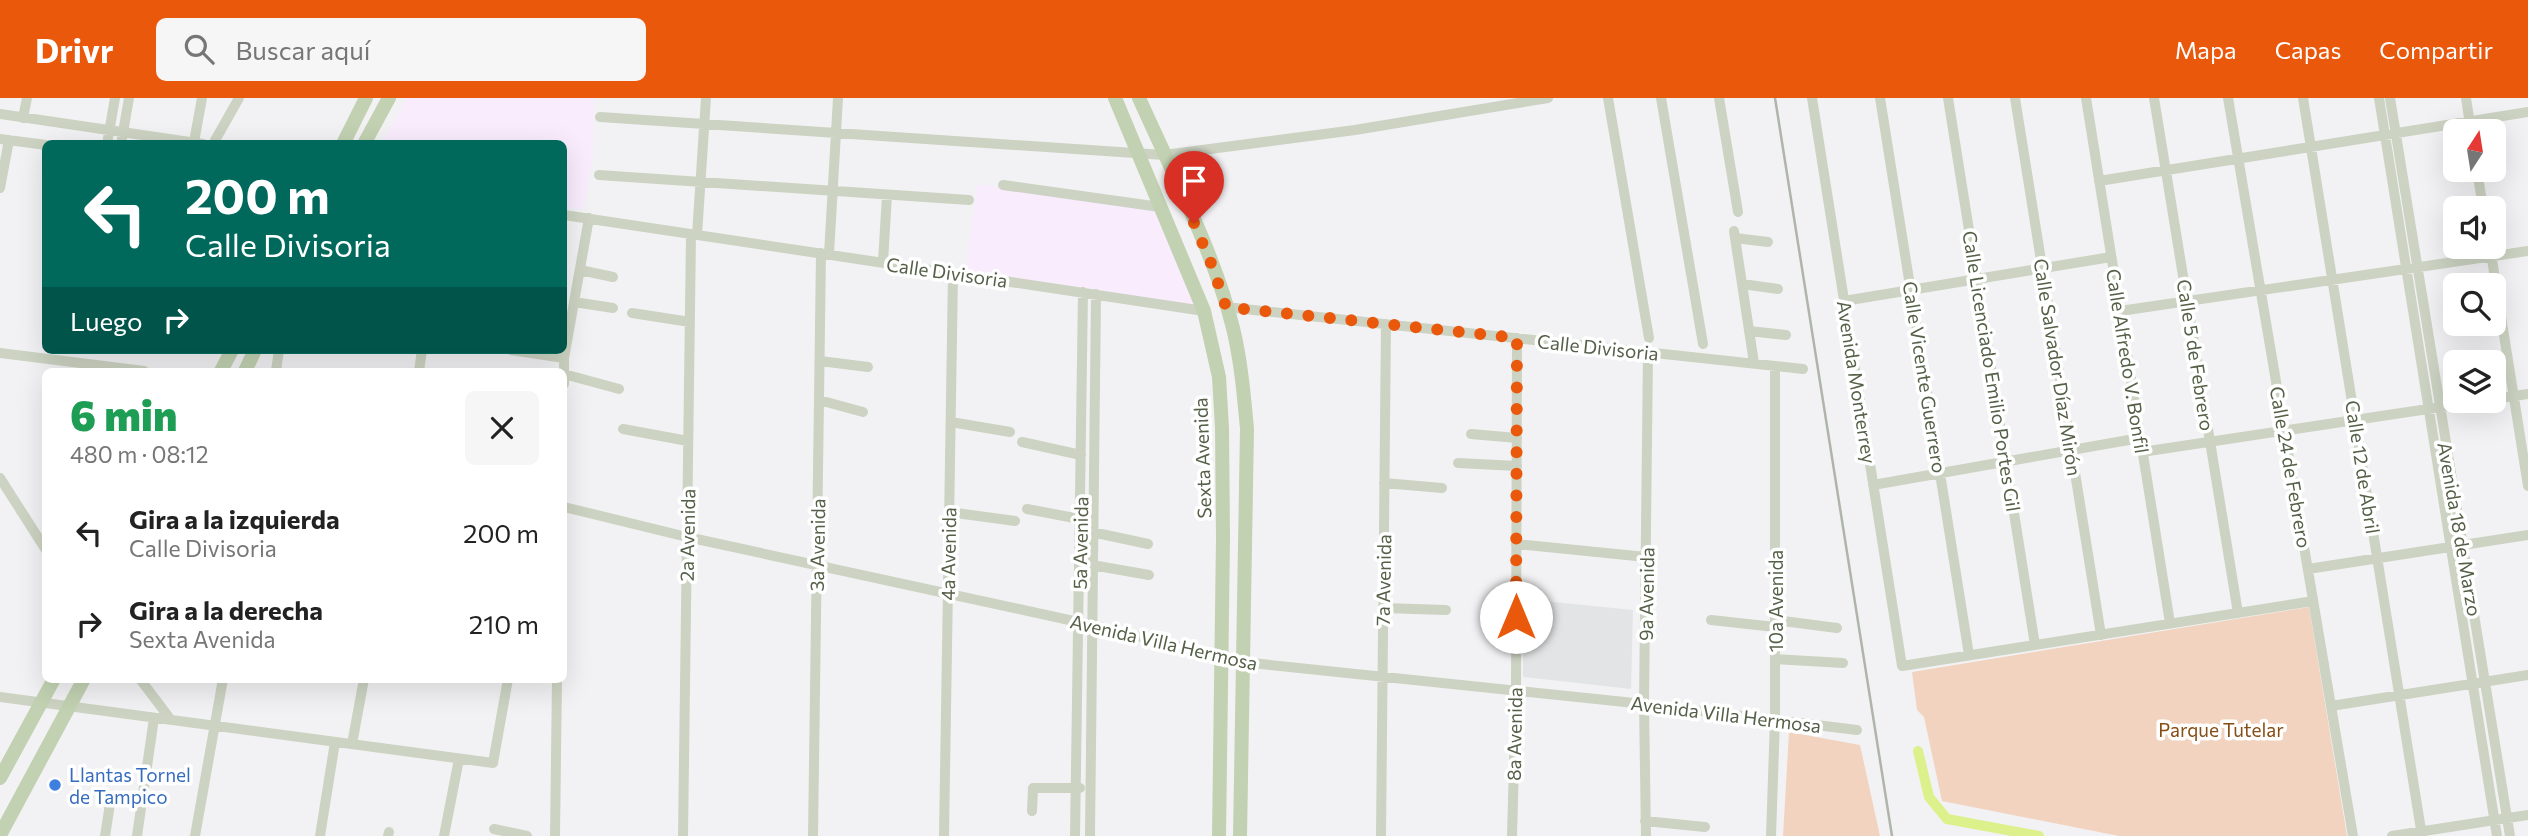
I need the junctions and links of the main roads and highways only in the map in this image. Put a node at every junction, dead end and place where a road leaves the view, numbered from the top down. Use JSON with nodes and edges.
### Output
{"nodes":[{"id":1,"x":366,"y":98,"type":"edge"},
{"id":2,"x":389,"y":98,"type":"edge"},
{"id":3,"x":1115,"y":98,"type":"edge"},
{"id":4,"x":1139,"y":98,"type":"edge"},
{"id":5,"x":345,"y":140,"type":"edge"},
{"id":6,"x":366,"y":140,"type":"edge"},
{"id":7,"x":52,"y":683,"type":"edge"},
{"id":8,"x":82,"y":683,"type":"edge"},
{"id":9,"x":0,"y":778,"type":"edge"},
{"id":10,"x":0,"y":835,"type":"edge"},
{"id":11,"x":1219,"y":836,"type":"edge"},
{"id":12,"x":1240,"y":836,"type":"edge"}],
"edges":[{"from":1,"to":5,"type":"main road"},
{"from":2,"to":6,"type":"main road"},
{"from":3,"to":11,"type":"main road","name":"Sexta Avenida"},
{"from":4,"to":12,"type":"main road"},
{"from":7,"to":9,"type":"main road"},
{"from":8,"to":10,"type":"main road"}]}
